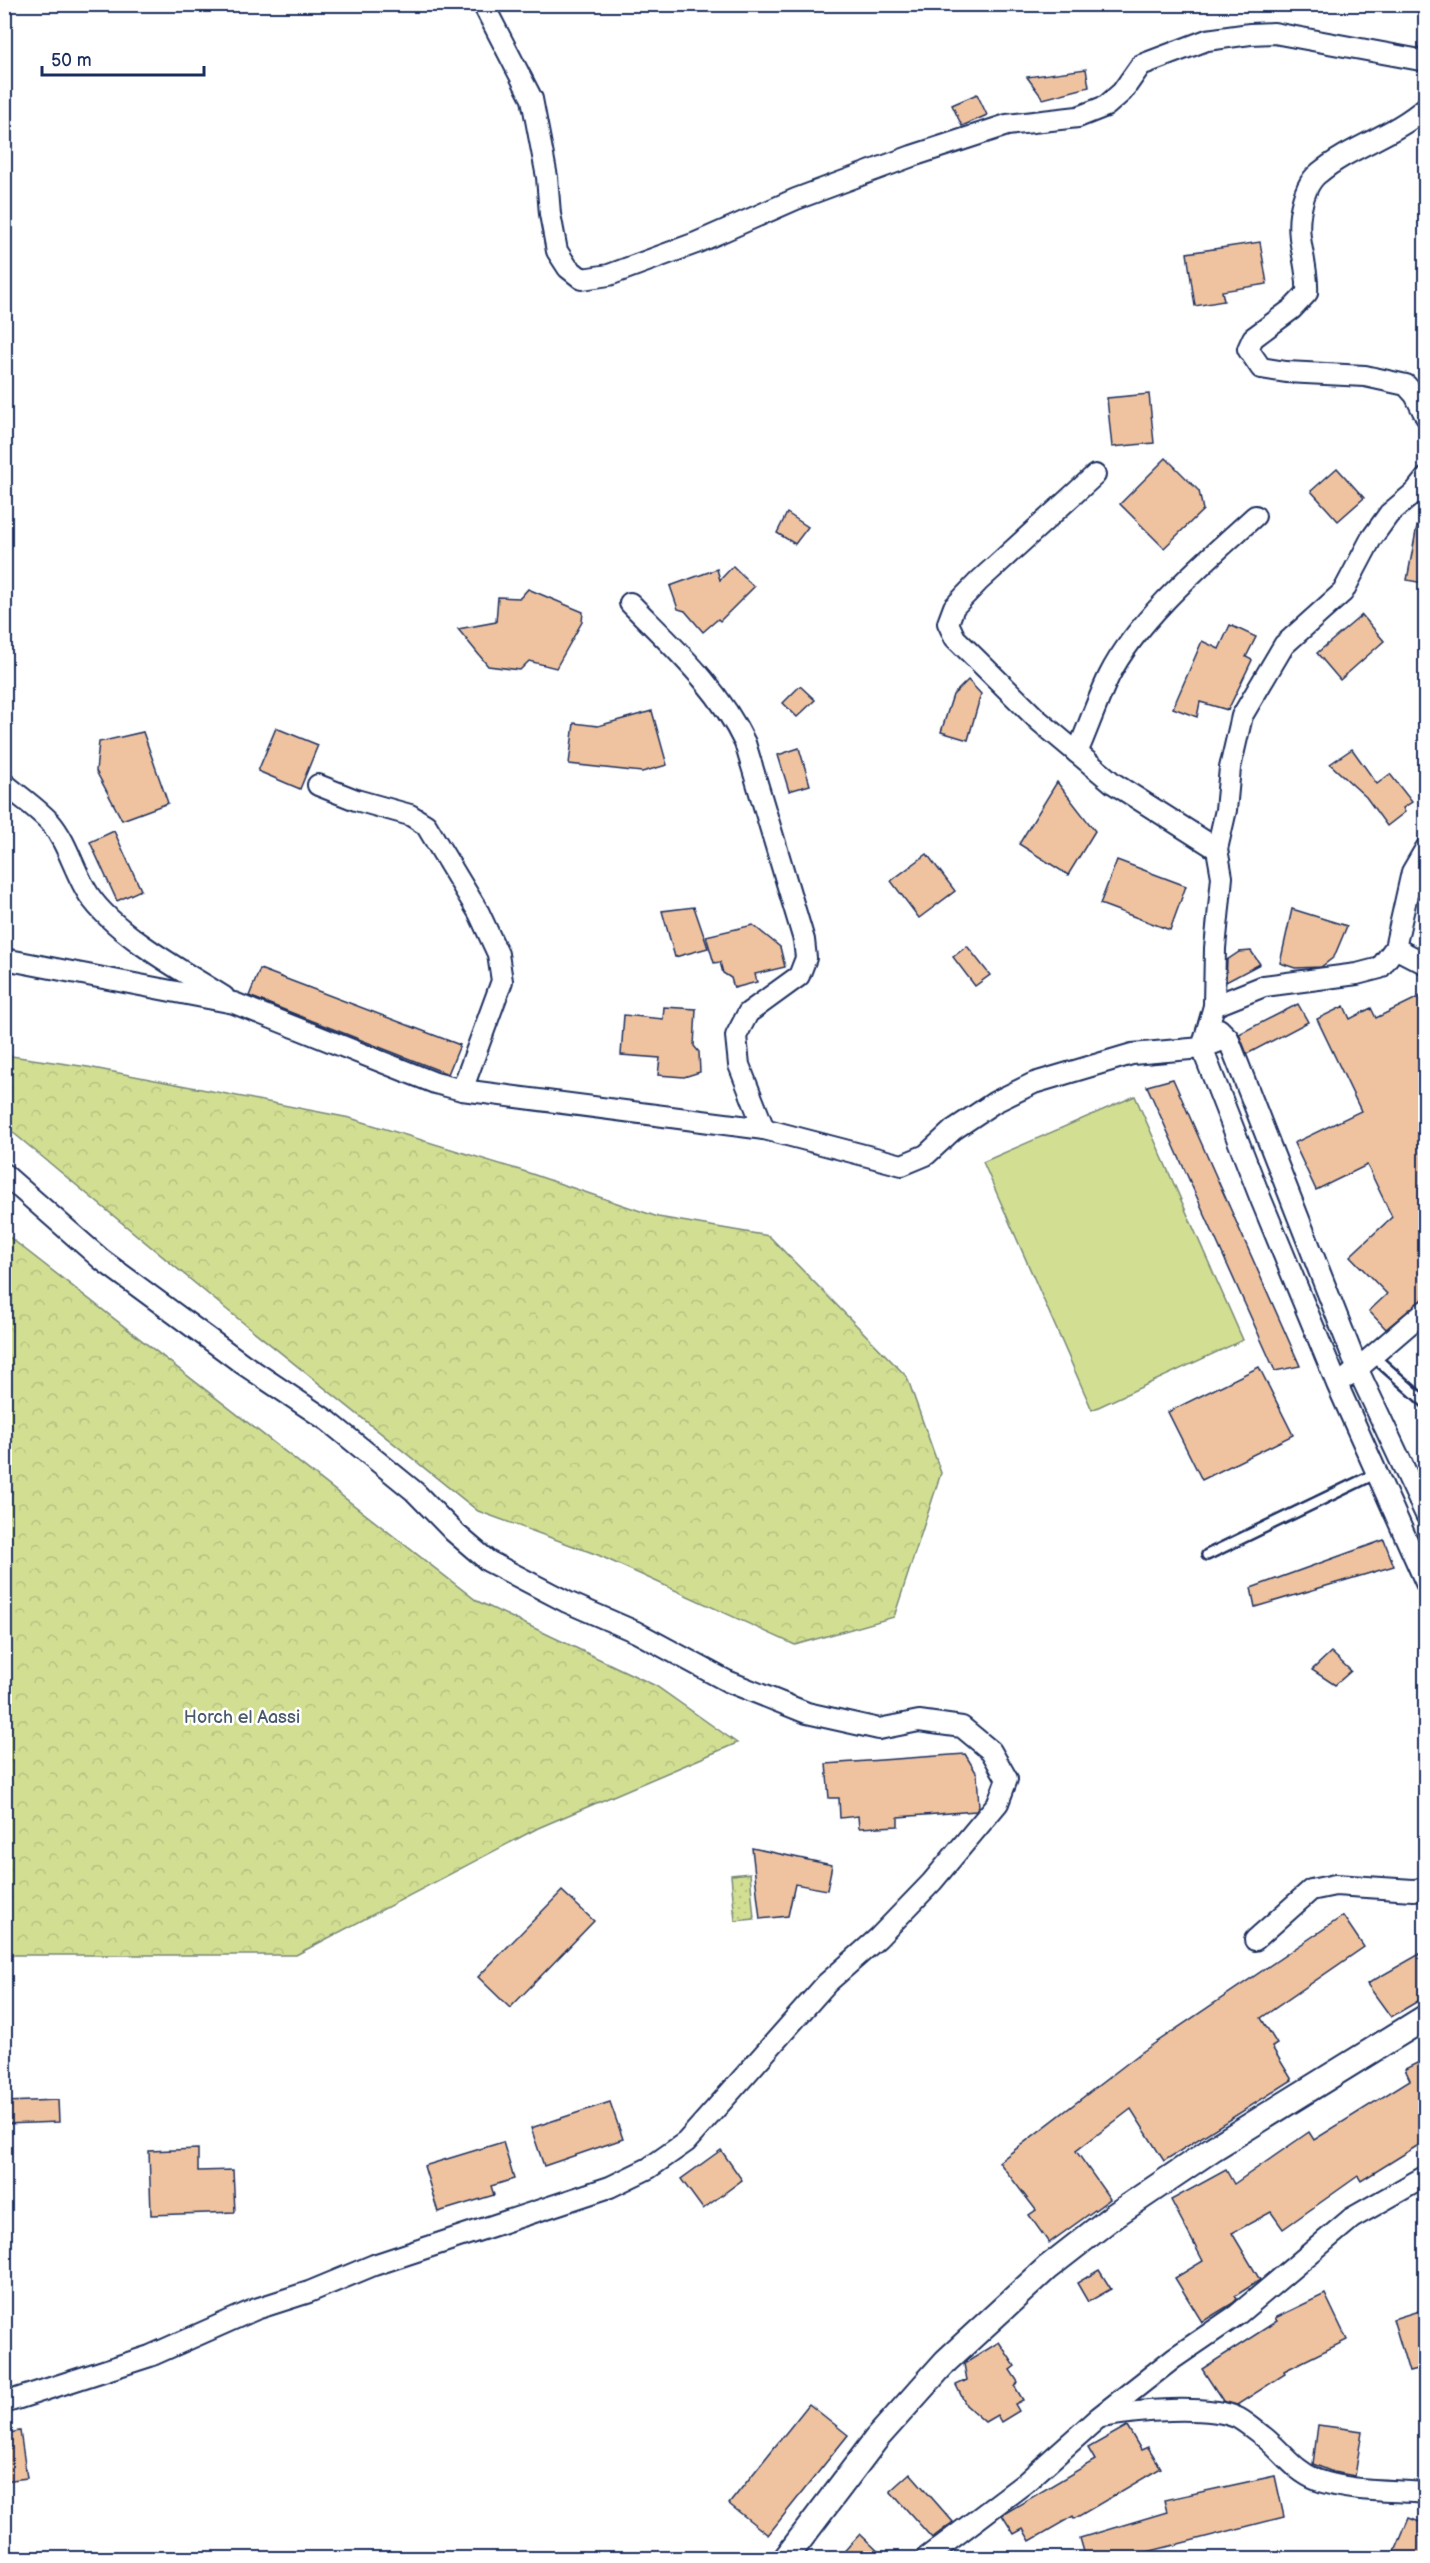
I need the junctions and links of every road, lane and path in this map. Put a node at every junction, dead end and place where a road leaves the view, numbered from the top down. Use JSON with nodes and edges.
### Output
{"nodes":[{"id":1,"x":483,"y":4,"type":"edge"},
{"id":2,"x":1425,"y":61,"type":"edge"},
{"id":3,"x":1425,"y":107,"type":"edge"},
{"id":4,"x":1425,"y":417,"type":"edge"},
{"id":5,"x":1095,"y":475,"type":"dead end"},
{"id":6,"x":1425,"y":478,"type":"edge"},
{"id":7,"x":1256,"y":516,"type":"dead end"},
{"id":8,"x":630,"y":603,"type":"dead end"},
{"id":9,"x":1077,"y":753,"type":"junction"},
{"id":10,"x":4,"y":783,"type":"edge"},
{"id":11,"x":318,"y":785,"type":"dead end"},
{"id":12,"x":1425,"y":848,"type":"edge"},
{"id":13,"x":1217,"y":849,"type":"junction"},
{"id":14,"x":1395,"y":948,"type":"junction"},
{"id":15,"x":4,"y":959,"type":"edge"},
{"id":16,"x":1425,"y":964,"type":"edge"},
{"id":17,"x":234,"y":1003,"type":"junction"},
{"id":18,"x":1213,"y":1013,"type":"junction"},
{"id":19,"x":1228,"y":1038,"type":"junction"},
{"id":20,"x":1202,"y":1048,"type":"junction"},
{"id":21,"x":462,"y":1090,"type":"junction"},
{"id":22,"x":764,"y":1130,"type":"junction"},
{"id":23,"x":4,"y":1174,"type":"edge"},
{"id":24,"x":1285,"y":1185,"type":"junction"},
{"id":25,"x":1260,"y":1197,"type":"junction"},
{"id":26,"x":1425,"y":1310,"type":"edge"},
{"id":27,"x":1373,"y":1356,"type":"junction"},
{"id":28,"x":1358,"y":1370,"type":"junction"},
{"id":29,"x":1337,"y":1384,"type":"junction"},
{"id":30,"x":1425,"y":1403,"type":"edge"},
{"id":31,"x":1377,"y":1473,"type":"junction"},
{"id":32,"x":1425,"y":1515,"type":"edge"},
{"id":33,"x":1207,"y":1555,"type":"dead end"},
{"id":34,"x":1425,"y":1583,"type":"edge"},
{"id":35,"x":1425,"y":1889,"type":"edge"},
{"id":36,"x":1255,"y":1940,"type":"dead end"},
{"id":37,"x":1424,"y":2016,"type":"edge"},
{"id":38,"x":1425,"y":2176,"type":"edge"},
{"id":39,"x":4,"y":2403,"type":"edge"},
{"id":40,"x":1099,"y":2417,"type":"junction"},
{"id":41,"x":1425,"y":2493,"type":"edge"},
{"id":42,"x":786,"y":2559,"type":"edge"},
{"id":43,"x":926,"y":2559,"type":"edge"}],
"edges":[{"from":1,"to":2,"type":"street"},
{"from":3,"to":4,"type":"street"},
{"from":5,"to":9,"type":"street"},
{"from":6,"to":13,"type":"street"},
{"from":7,"to":9,"type":"street"},
{"from":8,"to":22,"type":"street"},
{"from":9,"to":13,"type":"street"},
{"from":10,"to":17,"type":"street"},
{"from":11,"to":21,"type":"street"},
{"from":12,"to":14,"type":"street"},
{"from":13,"to":18,"type":"street"},
{"from":14,"to":16,"type":"street"},
{"from":14,"to":18,"type":"street"},
{"from":15,"to":17,"type":"street"},
{"from":17,"to":21,"type":"street"},
{"from":18,"to":19,"type":"street"},
{"from":18,"to":20,"type":"street"},
{"from":19,"to":20,"type":"street"},
{"from":19,"to":24,"type":"street"},
{"from":20,"to":22,"type":"street"},
{"from":20,"to":25,"type":"street"},
{"from":21,"to":22,"type":"street"},
{"from":23,"to":39,"type":"street"},
{"from":24,"to":25,"type":"street"},
{"from":24,"to":28,"type":"street"},
{"from":25,"to":29,"type":"street"},
{"from":26,"to":27,"type":"street"},
{"from":27,"to":28,"type":"street"},
{"from":27,"to":30,"type":"lane"},
{"from":28,"to":29,"type":"street"},
{"from":28,"to":32,"type":"street"},
{"from":29,"to":31,"type":"street"},
{"from":31,"to":33,"type":"lane"},
{"from":31,"to":34,"type":"street"},
{"from":35,"to":36,"type":"street"},
{"from":37,"to":42,"type":"street"},
{"from":38,"to":40,"type":"street"},
{"from":40,"to":41,"type":"street"},
{"from":40,"to":43,"type":"street"}]}
